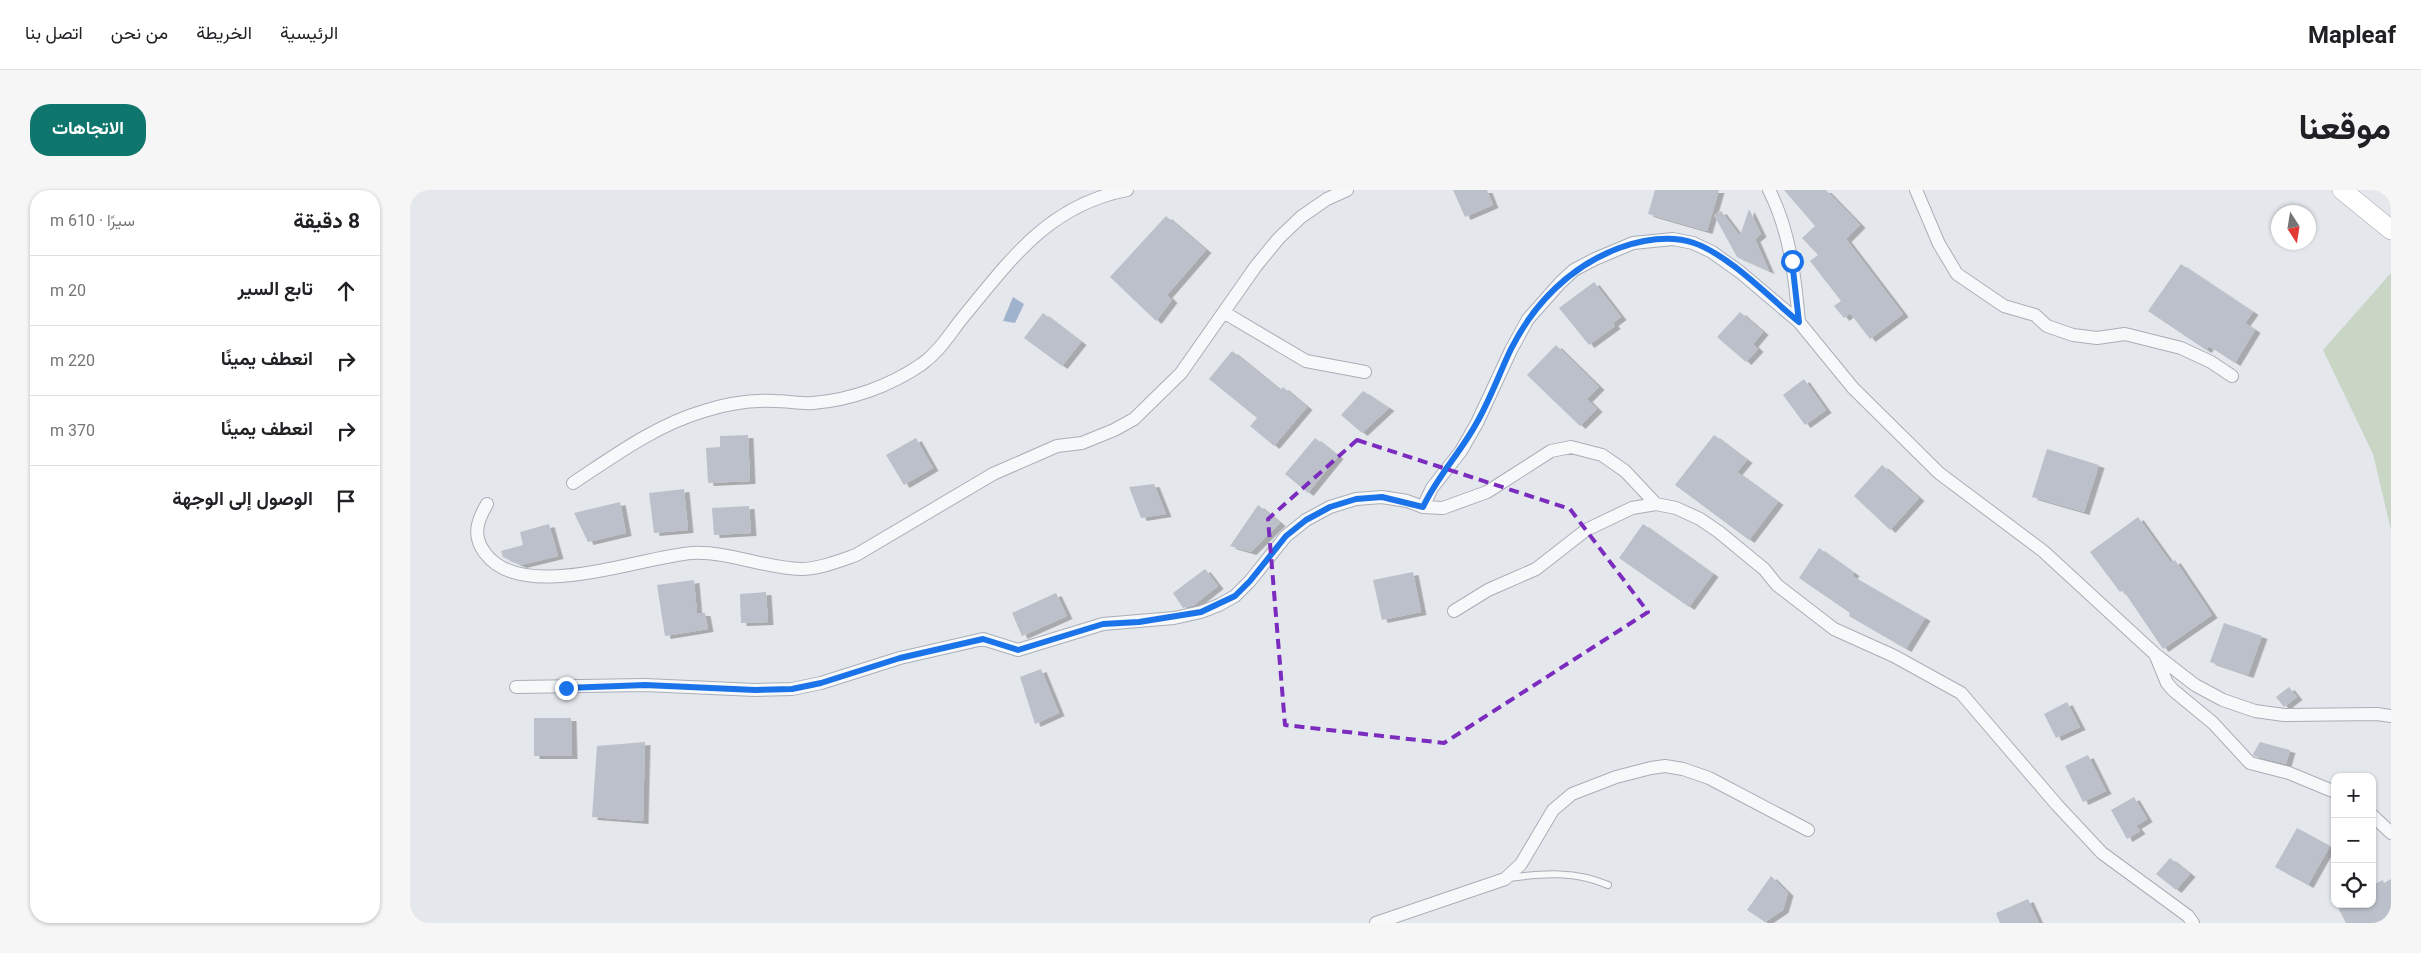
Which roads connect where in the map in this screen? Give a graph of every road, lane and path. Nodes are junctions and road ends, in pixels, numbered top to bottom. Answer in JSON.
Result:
{"nodes":[{"id":1,"x":1127,"y":190,"type":"edge"},
{"id":2,"x":1347,"y":190,"type":"edge"},
{"id":3,"x":1770,"y":190,"type":"edge"},
{"id":4,"x":1916,"y":190,"type":"edge"},
{"id":5,"x":2342,"y":190,"type":"edge"},
{"id":6,"x":2391,"y":230,"type":"edge"},
{"id":7,"x":1225,"y":313,"type":"junction"},
{"id":8,"x":1799,"y":322,"type":"junction"},
{"id":9,"x":1365,"y":372,"type":"dead end"},
{"id":10,"x":2232,"y":376,"type":"dead end"},
{"id":11,"x":572,"y":483,"type":"dead end"},
{"id":12,"x":487,"y":504,"type":"dead end"},
{"id":13,"x":1656,"y":504,"type":"junction"},
{"id":14,"x":1423,"y":507,"type":"junction"},
{"id":15,"x":1454,"y":612,"type":"dead end"},
{"id":16,"x":2155,"y":654,"type":"junction"},
{"id":17,"x":516,"y":687,"type":"dead end"},
{"id":18,"x":2391,"y":716,"type":"edge"},
{"id":19,"x":2331,"y":790,"type":"edge"},
{"id":20,"x":2375,"y":818,"type":"edge"},
{"id":21,"x":1808,"y":830,"type":"dead end"},
{"id":22,"x":2391,"y":834,"type":"edge"},
{"id":23,"x":1506,"y":879,"type":"junction"},
{"id":24,"x":1608,"y":885,"type":"dead end"},
{"id":25,"x":1376,"y":923,"type":"edge"},
{"id":26,"x":2194,"y":923,"type":"edge"}],
"edges":[{"from":1,"to":11,"type":"street"},
{"from":2,"to":7,"type":"street"},
{"from":3,"to":8,"type":"street"},
{"from":4,"to":10,"type":"street"},
{"from":5,"to":6,"type":"main road"},
{"from":7,"to":9,"type":"street"},
{"from":7,"to":12,"type":"street"},
{"from":8,"to":14,"type":"street"},
{"from":8,"to":16,"type":"street"},
{"from":13,"to":14,"type":"street"},
{"from":13,"to":15,"type":"street"},
{"from":13,"to":26,"type":"street"},
{"from":14,"to":17,"type":"street"},
{"from":16,"to":18,"type":"street"},
{"from":16,"to":19,"type":"street"},
{"from":20,"to":22,"type":"street"},
{"from":21,"to":23,"type":"street"},
{"from":23,"to":24,"type":"lane"},
{"from":23,"to":25,"type":"street"}]}
